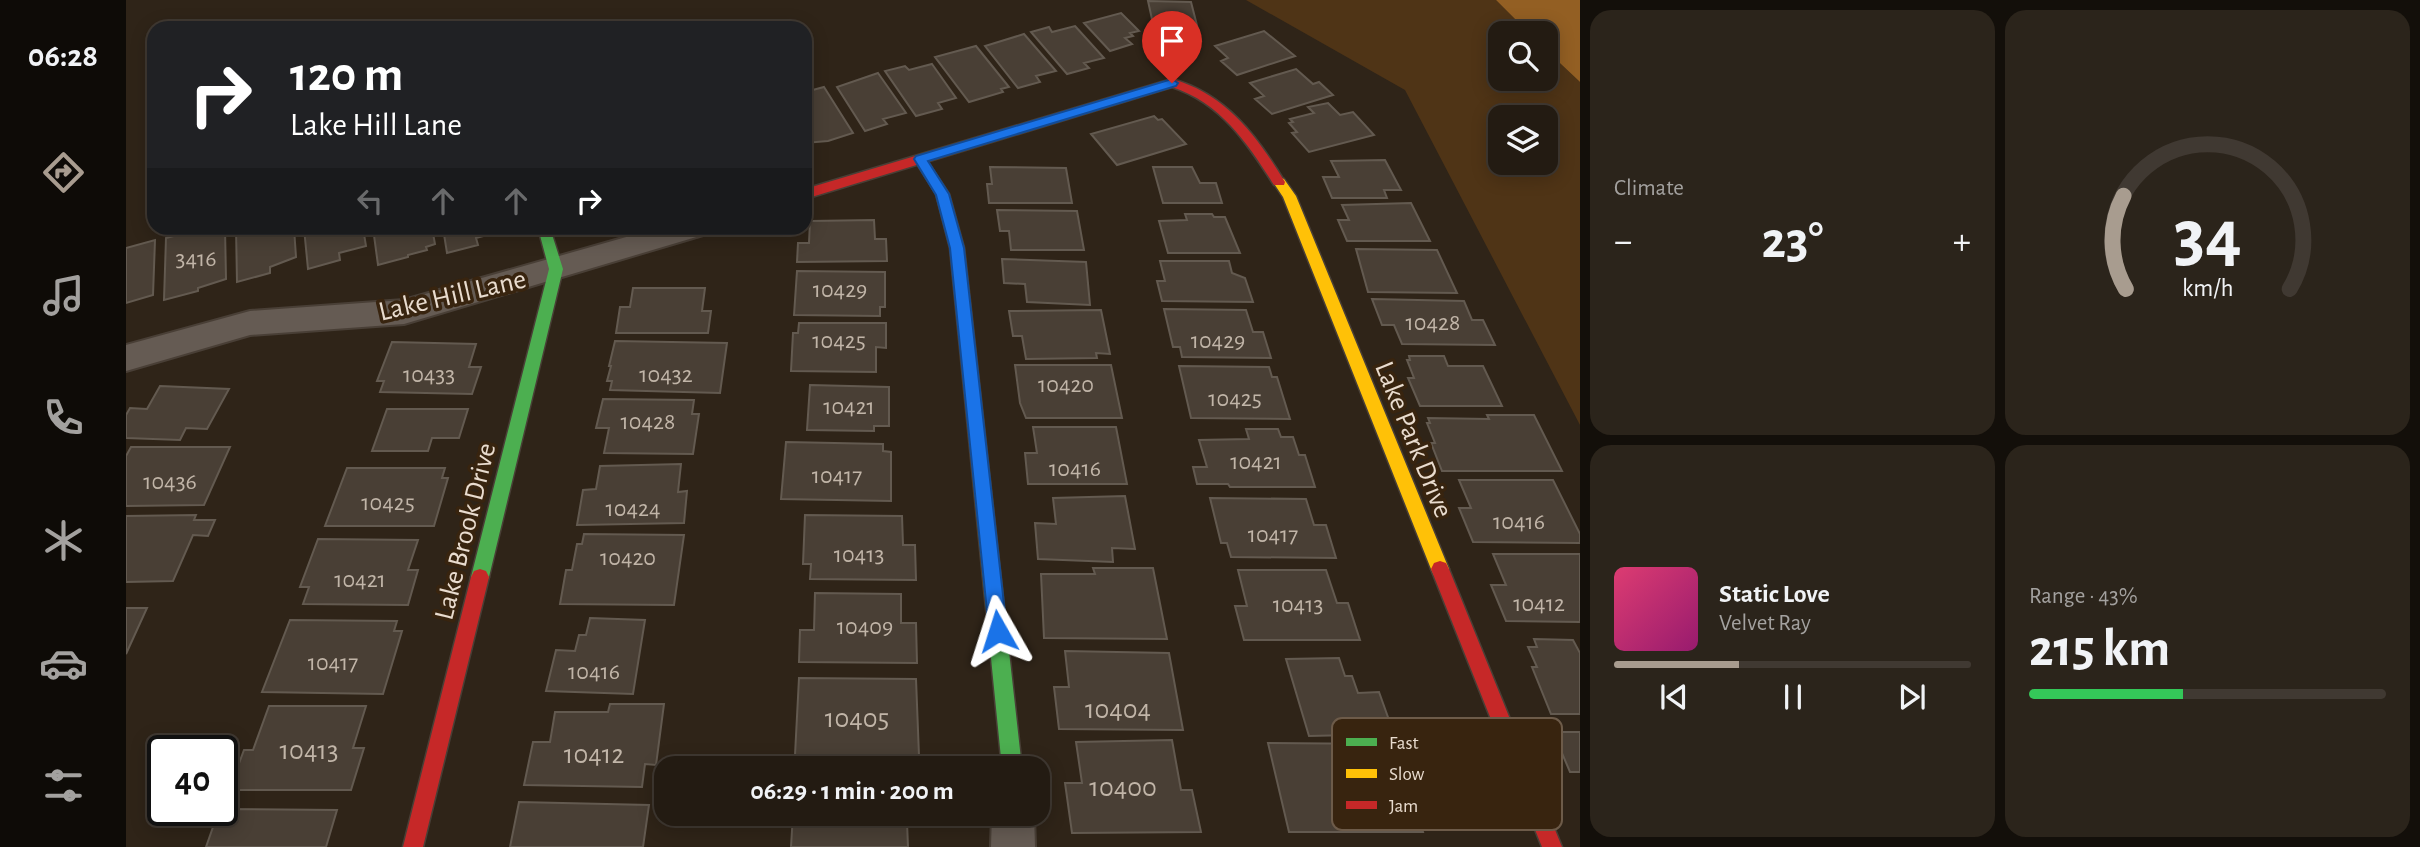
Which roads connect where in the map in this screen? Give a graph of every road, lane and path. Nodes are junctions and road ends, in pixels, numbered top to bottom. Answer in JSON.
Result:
{"nodes":[{"id":1,"x":920,"y":159,"type":"junction"},
{"id":2,"x":812,"y":192,"type":"edge"},
{"id":3,"x":546,"y":235,"type":"edge"},
{"id":4,"x":670,"y":235,"type":"edge"},
{"id":5,"x":556,"y":269,"type":"junction"},
{"id":6,"x":126,"y":358,"type":"edge"},
{"id":7,"x":1500,"y":718,"type":"edge"},
{"id":8,"x":1012,"y":756,"type":"edge"},
{"id":9,"x":1013,"y":826,"type":"edge"},
{"id":10,"x":1545,"y":830,"type":"edge"},
{"id":11,"x":413,"y":847,"type":"edge"},
{"id":12,"x":1013,"y":847,"type":"edge"},
{"id":13,"x":1552,"y":847,"type":"edge"}],
"edges":[{"from":1,"to":2,"type":"street"},
{"from":1,"to":7,"type":"street","name":"Lake Park Drive"},
{"from":1,"to":8,"type":"street"},
{"from":3,"to":5,"type":"street"},
{"from":4,"to":5,"type":"street","name":"Lake Hill Lane"},
{"from":5,"to":6,"type":"street","name":"Lake Hill Lane"},
{"from":5,"to":11,"type":"street","name":"Lake Brook Drive"},
{"from":9,"to":12,"type":"street"},
{"from":10,"to":13,"type":"street","name":"Lake Park Drive"}]}
